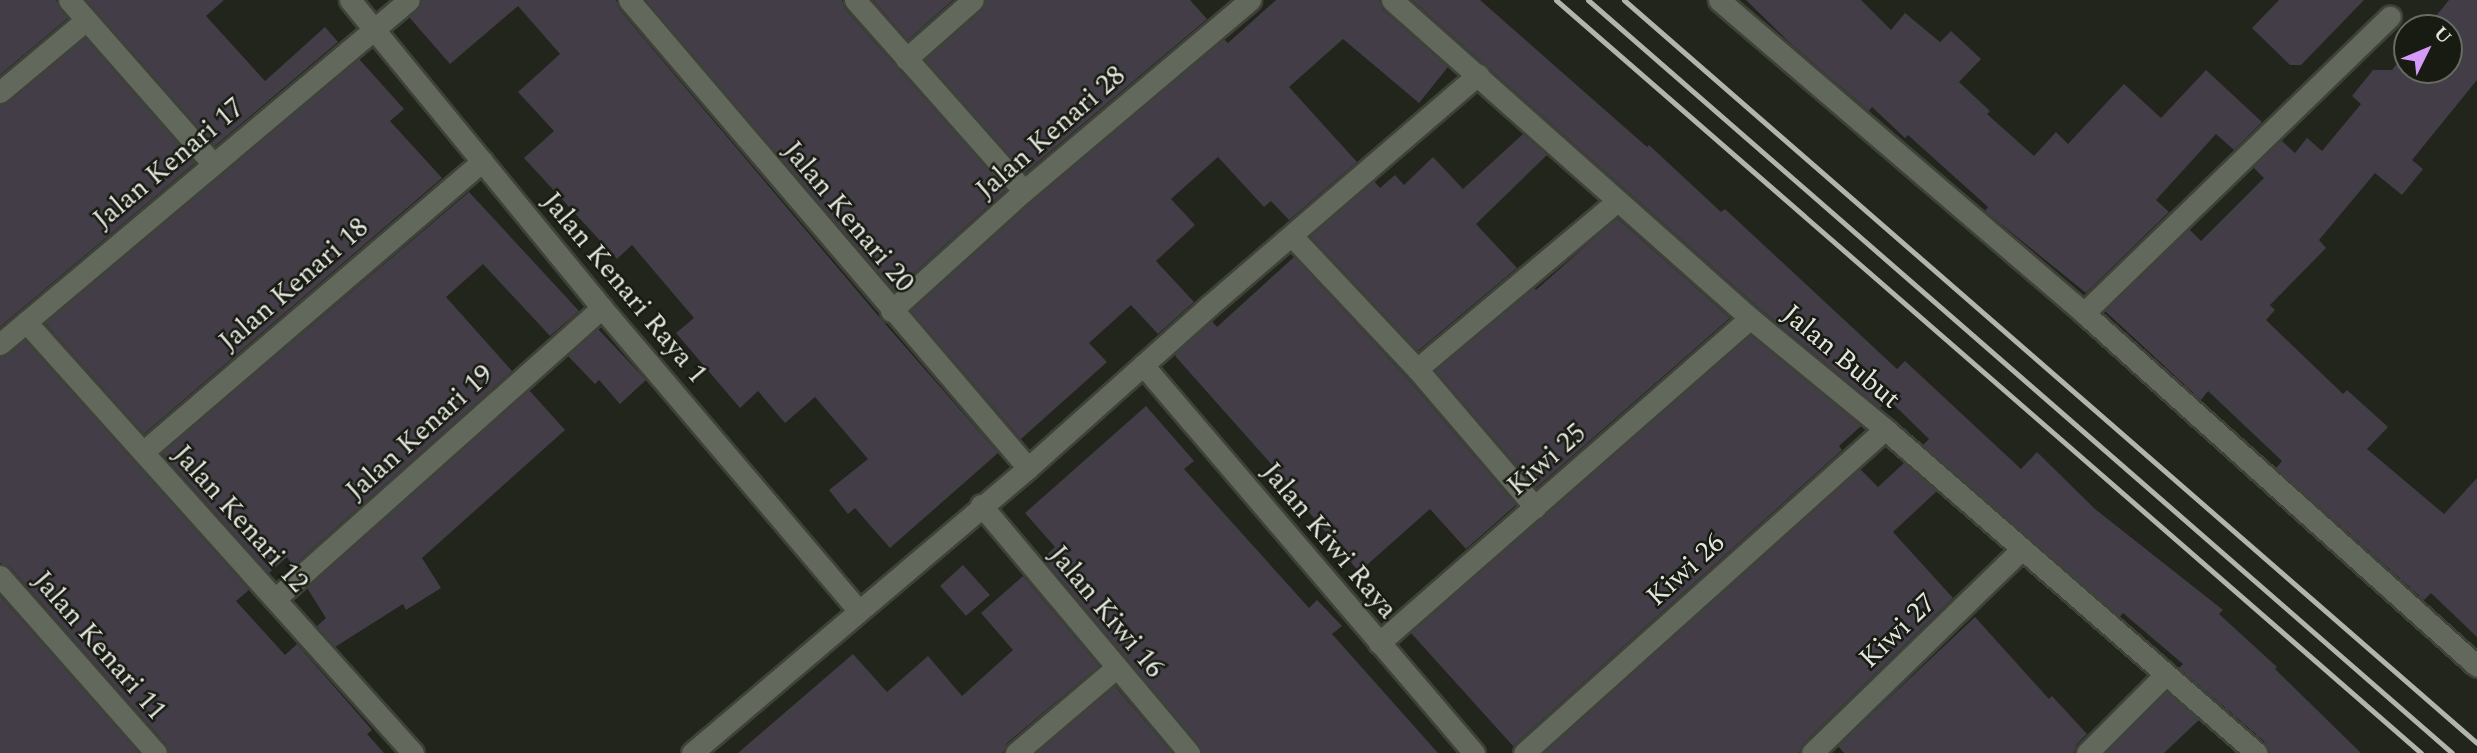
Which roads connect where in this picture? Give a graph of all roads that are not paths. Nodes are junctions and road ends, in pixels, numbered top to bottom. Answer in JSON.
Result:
{"nodes":[{"id":1,"x":69,"y":0,"type":"edge"},
{"id":2,"x":350,"y":0,"type":"edge"},
{"id":3,"x":409,"y":0,"type":"edge"},
{"id":4,"x":629,"y":0,"type":"edge"},
{"id":5,"x":855,"y":0,"type":"edge"},
{"id":6,"x":973,"y":0,"type":"edge"},
{"id":7,"x":1250,"y":0,"type":"edge"},
{"id":8,"x":1392,"y":0,"type":"edge"},
{"id":9,"x":1719,"y":0,"type":"edge"},
{"id":10,"x":2390,"y":16,"type":"dead end"},
{"id":11,"x":86,"y":20,"type":"junction"},
{"id":12,"x":374,"y":29,"type":"junction"},
{"id":13,"x":906,"y":59,"type":"junction"},
{"id":14,"x":1478,"y":75,"type":"junction"},
{"id":15,"x":0,"y":92,"type":"edge"},
{"id":16,"x":482,"y":161,"type":"junction"},
{"id":17,"x":212,"y":163,"type":"junction"},
{"id":18,"x":1024,"y":191,"type":"junction"},
{"id":19,"x":1616,"y":201,"type":"junction"},
{"id":20,"x":1292,"y":236,"type":"junction"},
{"id":21,"x":602,"y":308,"type":"junction"},
{"id":22,"x":891,"y":311,"type":"junction"},
{"id":23,"x":2084,"y":313,"type":"junction"},
{"id":24,"x":1750,"y":318,"type":"junction"},
{"id":25,"x":26,"y":322,"type":"junction"},
{"id":26,"x":0,"y":344,"type":"edge"},
{"id":27,"x":1143,"y":365,"type":"junction"},
{"id":28,"x":1417,"y":369,"type":"junction"},
{"id":29,"x":1885,"y":429,"type":"junction"},
{"id":30,"x":143,"y":452,"type":"junction"},
{"id":31,"x":1028,"y":468,"type":"junction"},
{"id":32,"x":981,"y":506,"type":"junction"},
{"id":33,"x":1535,"y":507,"type":"junction"},
{"id":34,"x":2022,"y":549,"type":"junction"},
{"id":35,"x":0,"y":576,"type":"edge"},
{"id":36,"x":275,"y":599,"type":"junction"},
{"id":37,"x":858,"y":610,"type":"junction"},
{"id":38,"x":1379,"y":643,"type":"junction"},
{"id":39,"x":2477,"y":666,"type":"edge"},
{"id":40,"x":1116,"y":668,"type":"junction"},
{"id":41,"x":2165,"y":674,"type":"junction"},
{"id":42,"x":156,"y":753,"type":"edge"},
{"id":43,"x":413,"y":753,"type":"edge"},
{"id":44,"x":692,"y":753,"type":"edge"},
{"id":45,"x":1016,"y":753,"type":"edge"},
{"id":46,"x":1189,"y":753,"type":"edge"},
{"id":47,"x":1474,"y":753,"type":"edge"},
{"id":48,"x":1524,"y":753,"type":"edge"},
{"id":49,"x":1812,"y":753,"type":"edge"},
{"id":50,"x":2087,"y":753,"type":"edge"},
{"id":51,"x":2257,"y":753,"type":"edge"}],
"edges":[{"from":1,"to":11,"type":"street"},
{"from":2,"to":12,"type":"street","name":"Jalan Kenari Raya 1"},
{"from":3,"to":12,"type":"street","name":"Jalan Kenari 17"},
{"from":4,"to":22,"type":"street","name":"Jalan Kenari 20"},
{"from":5,"to":13,"type":"street"},
{"from":6,"to":13,"type":"street"},
{"from":7,"to":18,"type":"street","name":"Jalan Kenari 28"},
{"from":8,"to":14,"type":"street","name":"Jalan Bubut"},
{"from":9,"to":23,"type":"street"},
{"from":10,"to":23,"type":"street"},
{"from":11,"to":15,"type":"street"},
{"from":11,"to":17,"type":"street"},
{"from":12,"to":16,"type":"street","name":"Jalan Kenari Raya 1"},
{"from":12,"to":17,"type":"street","name":"Jalan Kenari 17"},
{"from":13,"to":18,"type":"street"},
{"from":14,"to":19,"type":"street","name":"Jalan Bubut"},
{"from":14,"to":20,"type":"street"},
{"from":16,"to":21,"type":"street","name":"Jalan Kenari Raya 1"},
{"from":16,"to":30,"type":"street","name":"Jalan Kenari 18"},
{"from":17,"to":25,"type":"street","name":"Jalan Kenari 17"},
{"from":18,"to":22,"type":"street","name":"Jalan Kenari 28"},
{"from":19,"to":24,"type":"street","name":"Jalan Bubut"},
{"from":19,"to":28,"type":"street"},
{"from":20,"to":27,"type":"street"},
{"from":20,"to":28,"type":"street"},
{"from":21,"to":36,"type":"street","name":"Jalan Kenari 19"},
{"from":21,"to":37,"type":"street","name":"Jalan Kenari Raya 1"},
{"from":22,"to":31,"type":"street","name":"Jalan Kenari 20"},
{"from":23,"to":39,"type":"street"},
{"from":24,"to":29,"type":"street","name":"Jalan Bubut"},
{"from":24,"to":33,"type":"street","name":"Kiwi 25"},
{"from":25,"to":26,"type":"street","name":"Jalan Kenari 17"},
{"from":25,"to":30,"type":"street","name":"Jalan Kenari 12"},
{"from":27,"to":31,"type":"street"},
{"from":27,"to":38,"type":"street","name":"Jalan Kiwi Raya"},
{"from":28,"to":33,"type":"street"},
{"from":29,"to":34,"type":"street","name":"Jalan Bubut"},
{"from":29,"to":48,"type":"street","name":"Kiwi 26"},
{"from":30,"to":36,"type":"street","name":"Jalan Kenari 12"},
{"from":31,"to":32,"type":"street"},
{"from":32,"to":37,"type":"street"},
{"from":32,"to":40,"type":"street","name":"Jalan Kiwi 16"},
{"from":33,"to":38,"type":"street","name":"Kiwi 25"},
{"from":34,"to":41,"type":"street","name":"Jalan Bubut"},
{"from":34,"to":49,"type":"street","name":"Kiwi 27"},
{"from":35,"to":42,"type":"street","name":"Jalan Kenari 11"},
{"from":36,"to":43,"type":"street","name":"Jalan Kenari 12"},
{"from":37,"to":44,"type":"street"},
{"from":38,"to":47,"type":"street","name":"Jalan Kiwi Raya"},
{"from":40,"to":45,"type":"street"},
{"from":40,"to":46,"type":"street","name":"Jalan Kiwi 16"},
{"from":41,"to":50,"type":"street"},
{"from":41,"to":51,"type":"street","name":"Jalan Bubut"}]}
